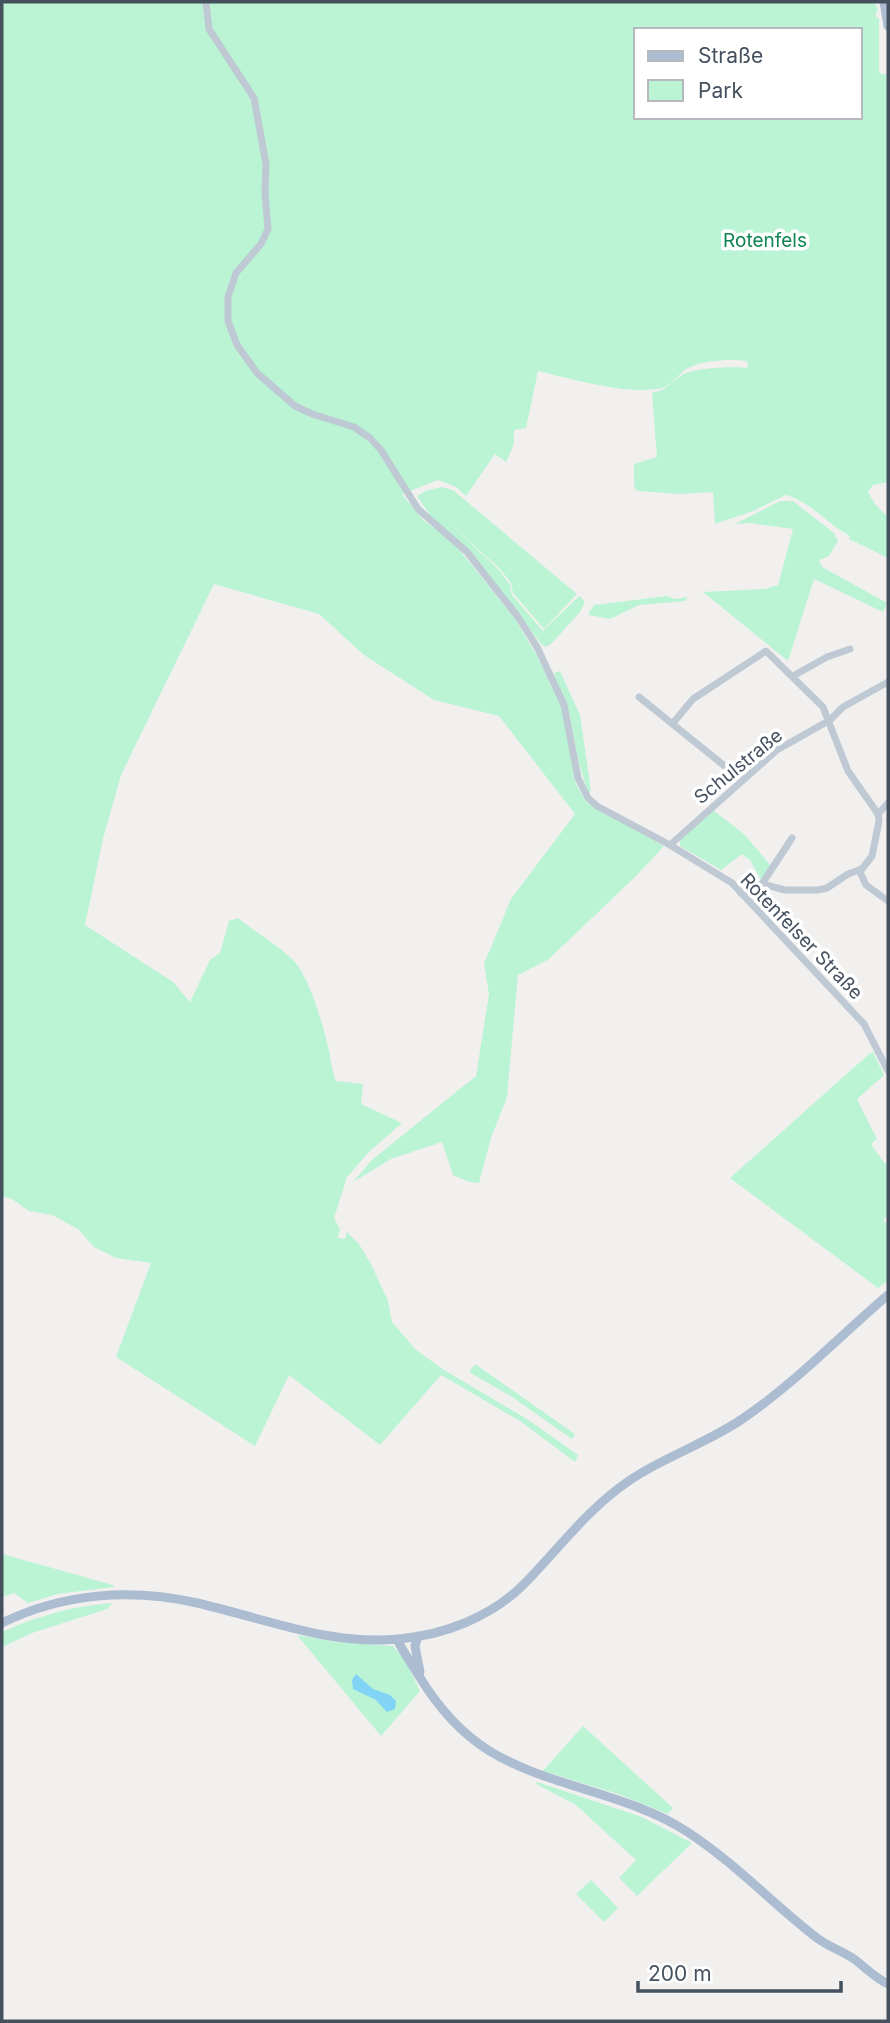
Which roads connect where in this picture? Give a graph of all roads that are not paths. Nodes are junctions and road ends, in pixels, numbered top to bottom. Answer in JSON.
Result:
{"nodes":[{"id":1,"x":206,"y":2,"type":"edge"},
{"id":2,"x":884,"y":2,"type":"edge"},
{"id":3,"x":888,"y":26,"type":"edge"},
{"id":4,"x":850,"y":649,"type":"dead end"},
{"id":5,"x":793,"y":676,"type":"junction"},
{"id":6,"x":888,"y":682,"type":"edge"},
{"id":7,"x":639,"y":697,"type":"dead end"},
{"id":8,"x":830,"y":720,"type":"junction"},
{"id":9,"x":673,"y":723,"type":"junction"},
{"id":10,"x":742,"y":780,"type":"junction"},
{"id":11,"x":888,"y":803,"type":"edge"},
{"id":12,"x":878,"y":814,"type":"junction"},
{"id":13,"x":792,"y":838,"type":"dead end"},
{"id":14,"x":670,"y":845,"type":"junction"},
{"id":15,"x":859,"y":870,"type":"junction"},
{"id":16,"x":762,"y":884,"type":"junction"},
{"id":17,"x":741,"y":893,"type":"junction"},
{"id":18,"x":888,"y":901,"type":"edge"},
{"id":19,"x":888,"y":1071,"type":"edge"},
{"id":20,"x":888,"y":1295,"type":"edge"},
{"id":21,"x":2,"y":1623,"type":"edge"},
{"id":22,"x":418,"y":1636,"type":"junction"},
{"id":23,"x":397,"y":1639,"type":"junction"},
{"id":24,"x":425,"y":1685,"type":"junction"},
{"id":25,"x":884,"y":1982,"type":"edge"}],
"edges":[{"from":1,"to":14,"type":"street","name":"Rotenfelser Straße"},
{"from":2,"to":3,"type":"main road"},
{"from":4,"to":5,"type":"street"},
{"from":5,"to":8,"type":"street"},
{"from":5,"to":9,"type":"street"},
{"from":6,"to":8,"type":"street","name":"Schulstraße"},
{"from":7,"to":9,"type":"street"},
{"from":8,"to":10,"type":"street","name":"Schulstraße"},
{"from":8,"to":12,"type":"street"},
{"from":9,"to":10,"type":"street"},
{"from":10,"to":14,"type":"street","name":"Schulstraße"},
{"from":11,"to":12,"type":"street"},
{"from":12,"to":15,"type":"street"},
{"from":13,"to":16,"type":"street"},
{"from":14,"to":17,"type":"street","name":"Rotenfelser Straße"},
{"from":15,"to":16,"type":"street"},
{"from":15,"to":18,"type":"street"},
{"from":16,"to":17,"type":"street"},
{"from":17,"to":19,"type":"street","name":"Rotenfelser Straße"},
{"from":20,"to":22,"type":"main road"},
{"from":21,"to":23,"type":"main road"},
{"from":22,"to":23,"type":"main road"},
{"from":22,"to":24,"type":"main road"},
{"from":23,"to":24,"type":"main road"},
{"from":24,"to":25,"type":"main road"}]}
